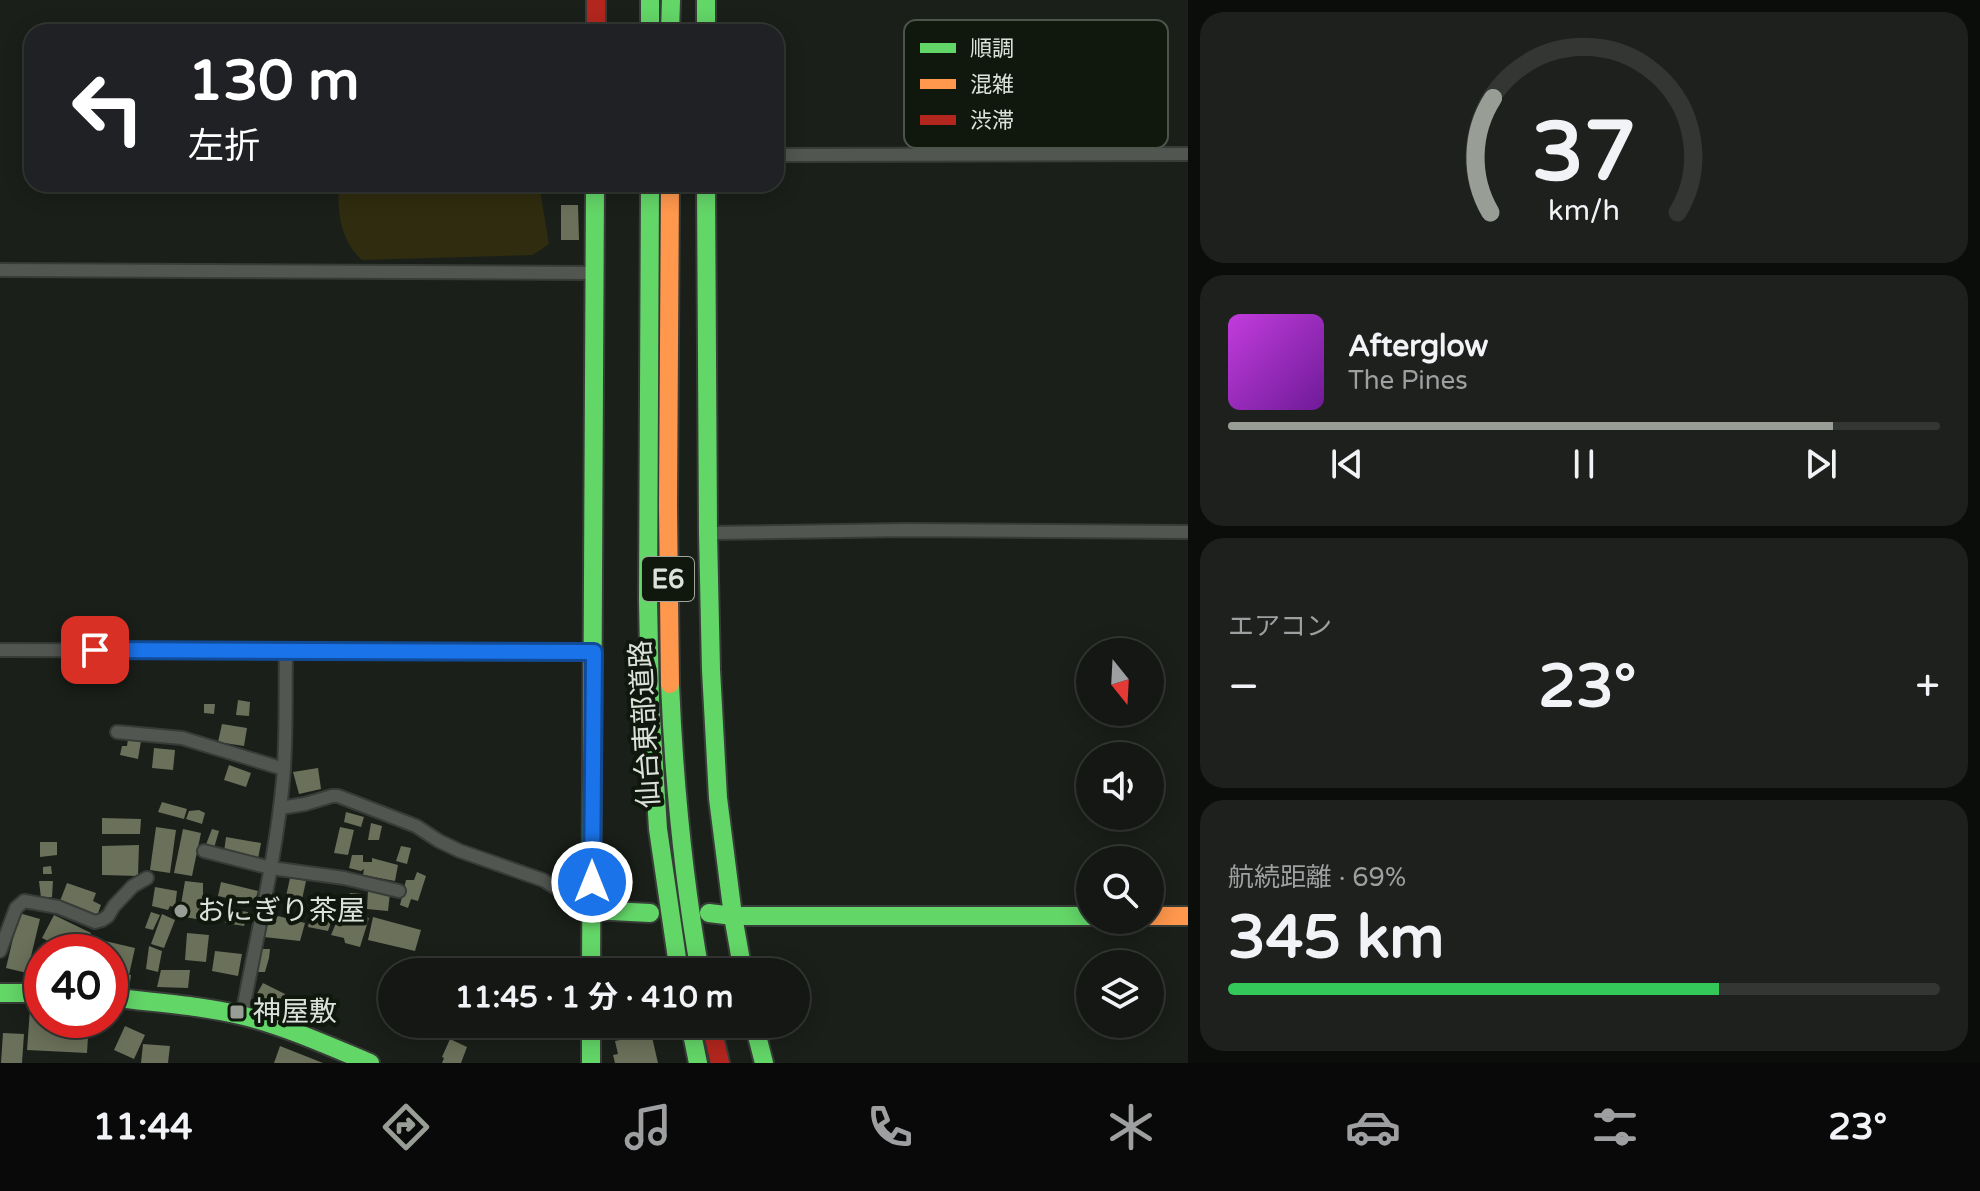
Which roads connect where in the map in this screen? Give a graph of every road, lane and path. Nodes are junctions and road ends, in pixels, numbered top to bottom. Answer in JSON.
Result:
{"nodes":[{"id":1,"x":596,"y":0,"type":"edge"},
{"id":2,"x":650,"y":0,"type":"edge"},
{"id":3,"x":671,"y":0,"type":"edge"},
{"id":4,"x":706,"y":0,"type":"edge"},
{"id":5,"x":596,"y":24,"type":"edge"},
{"id":6,"x":650,"y":24,"type":"edge"},
{"id":7,"x":670,"y":24,"type":"edge"},
{"id":8,"x":706,"y":24,"type":"edge"},
{"id":9,"x":1188,"y":154,"type":"edge"},
{"id":10,"x":784,"y":155,"type":"edge"},
{"id":11,"x":595,"y":192,"type":"edge"},
{"id":12,"x":650,"y":192,"type":"edge"},
{"id":13,"x":670,"y":192,"type":"edge"},
{"id":14,"x":706,"y":192,"type":"edge"},
{"id":15,"x":0,"y":270,"type":"edge"},
{"id":16,"x":595,"y":273,"type":"junction"},
{"id":17,"x":1188,"y":532,"type":"edge"},
{"id":18,"x":708,"y":533,"type":"junction"},
{"id":19,"x":0,"y":650,"type":"edge"},
{"id":20,"x":286,"y":651,"type":"junction"},
{"id":21,"x":594,"y":652,"type":"junction"},
{"id":22,"x":117,"y":732,"type":"dead end"},
{"id":23,"x":284,"y":769,"type":"junction"},
{"id":24,"x":280,"y":808,"type":"junction"},
{"id":25,"x":204,"y":851,"type":"dead end"},
{"id":26,"x":271,"y":868,"type":"junction"},
{"id":27,"x":147,"y":878,"type":"dead end"},
{"id":28,"x":399,"y":891,"type":"dead end"},
{"id":29,"x":592,"y":910,"type":"junction"},
{"id":30,"x":650,"y":913,"type":"dead end"},
{"id":31,"x":709,"y":913,"type":"dead end"},
{"id":32,"x":733,"y":916,"type":"junction"},
{"id":33,"x":1076,"y":916,"type":"edge"},
{"id":34,"x":1164,"y":916,"type":"edge"},
{"id":35,"x":1188,"y":916,"type":"edge"},
{"id":36,"x":0,"y":951,"type":"edge"},
{"id":37,"x":591,"y":958,"type":"edge"},
{"id":38,"x":677,"y":958,"type":"edge"},
{"id":39,"x":698,"y":958,"type":"edge"},
{"id":40,"x":740,"y":958,"type":"edge"},
{"id":41,"x":0,"y":993,"type":"edge"},
{"id":42,"x":24,"y":993,"type":"edge"},
{"id":43,"x":128,"y":999,"type":"edge"},
{"id":44,"x":242,"y":1016,"type":"junction"},
{"id":45,"x":591,"y":1038,"type":"edge"},
{"id":46,"x":693,"y":1038,"type":"edge"},
{"id":47,"x":714,"y":1038,"type":"edge"},
{"id":48,"x":758,"y":1038,"type":"edge"},
{"id":49,"x":370,"y":1063,"type":"edge"},
{"id":50,"x":591,"y":1063,"type":"edge"},
{"id":51,"x":698,"y":1063,"type":"edge"},
{"id":52,"x":720,"y":1063,"type":"edge"},
{"id":53,"x":764,"y":1063,"type":"edge"}],
"edges":[{"from":1,"to":5,"type":"main road"},
{"from":2,"to":6,"type":"main road"},
{"from":3,"to":7,"type":"main road"},
{"from":4,"to":8,"type":"main road"},
{"from":9,"to":10,"type":"street"},
{"from":11,"to":16,"type":"main road"},
{"from":12,"to":38,"type":"main road","name":"仙台東部道路","number":"E6"},
{"from":13,"to":39,"type":"main road","name":"仙台東部道路","number":"E6"},
{"from":14,"to":18,"type":"main road"},
{"from":15,"to":16,"type":"street"},
{"from":16,"to":21,"type":"main road"},
{"from":17,"to":18,"type":"street"},
{"from":18,"to":32,"type":"main road"},
{"from":19,"to":20,"type":"street"},
{"from":20,"to":21,"type":"street"},
{"from":20,"to":23,"type":"street"},
{"from":21,"to":29,"type":"main road"},
{"from":22,"to":23,"type":"street"},
{"from":23,"to":24,"type":"street"},
{"from":24,"to":26,"type":"street"},
{"from":24,"to":29,"type":"street"},
{"from":25,"to":26,"type":"street"},
{"from":26,"to":28,"type":"street"},
{"from":26,"to":44,"type":"street"},
{"from":27,"to":36,"type":"street"},
{"from":29,"to":30,"type":"main road"},
{"from":29,"to":37,"type":"main road"},
{"from":31,"to":32,"type":"main road"},
{"from":32,"to":33,"type":"main road"},
{"from":32,"to":40,"type":"main road"},
{"from":34,"to":35,"type":"main road"},
{"from":41,"to":42,"type":"main road"},
{"from":43,"to":44,"type":"main road"},
{"from":44,"to":49,"type":"main road"},
{"from":45,"to":50,"type":"main road"},
{"from":46,"to":51,"type":"main road"},
{"from":47,"to":52,"type":"main road"},
{"from":48,"to":53,"type":"main road"}]}
